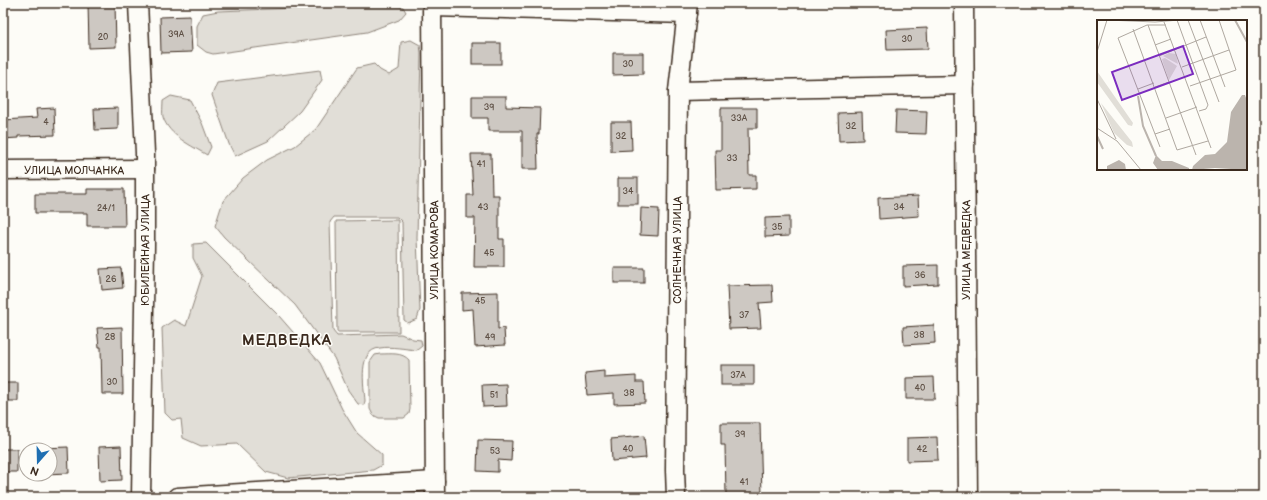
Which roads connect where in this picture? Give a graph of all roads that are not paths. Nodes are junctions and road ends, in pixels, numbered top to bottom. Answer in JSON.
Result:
{"nodes":[{"id":1,"x":138,"y":3,"type":"edge"},
{"id":2,"x":964,"y":3,"type":"edge"},
{"id":3,"x":432,"y":5,"type":"edge"},
{"id":4,"x":687,"y":8,"type":"edge"},
{"id":5,"x":965,"y":85,"type":"junction"},
{"id":6,"x":678,"y":91,"type":"junction"},
{"id":7,"x":3,"y":170,"type":"edge"},
{"id":8,"x":145,"y":170,"type":"junction"},
{"id":9,"x":435,"y":489,"type":"edge"},
{"id":10,"x":141,"y":497,"type":"edge"},
{"id":11,"x":178,"y":497,"type":"edge"},
{"id":12,"x":676,"y":497,"type":"edge"},
{"id":13,"x":968,"y":497,"type":"edge"}],
"edges":[{"from":1,"to":8,"type":"street","name":"ЮБИЛЕЙНАЯ УЛИЦА"},
{"from":2,"to":5,"type":"street","name":"УЛИЦА МЕДВЕДКА"},
{"from":3,"to":4,"type":"street"},
{"from":3,"to":9,"type":"street","name":"УЛИЦА КОМАРОВА"},
{"from":4,"to":6,"type":"street","name":"СОЛНЕЧНАЯ УЛИЦА"},
{"from":5,"to":6,"type":"street"},
{"from":5,"to":13,"type":"street","name":"УЛИЦА МЕДВЕДКА"},
{"from":6,"to":12,"type":"street","name":"СОЛНЕЧНАЯ УЛИЦА"},
{"from":7,"to":8,"type":"street","name":"УЛИЦА МОЛЧАНКА"},
{"from":8,"to":10,"type":"street","name":"ЮБИЛЕЙНАЯ УЛИЦА"},
{"from":9,"to":11,"type":"street"}]}
